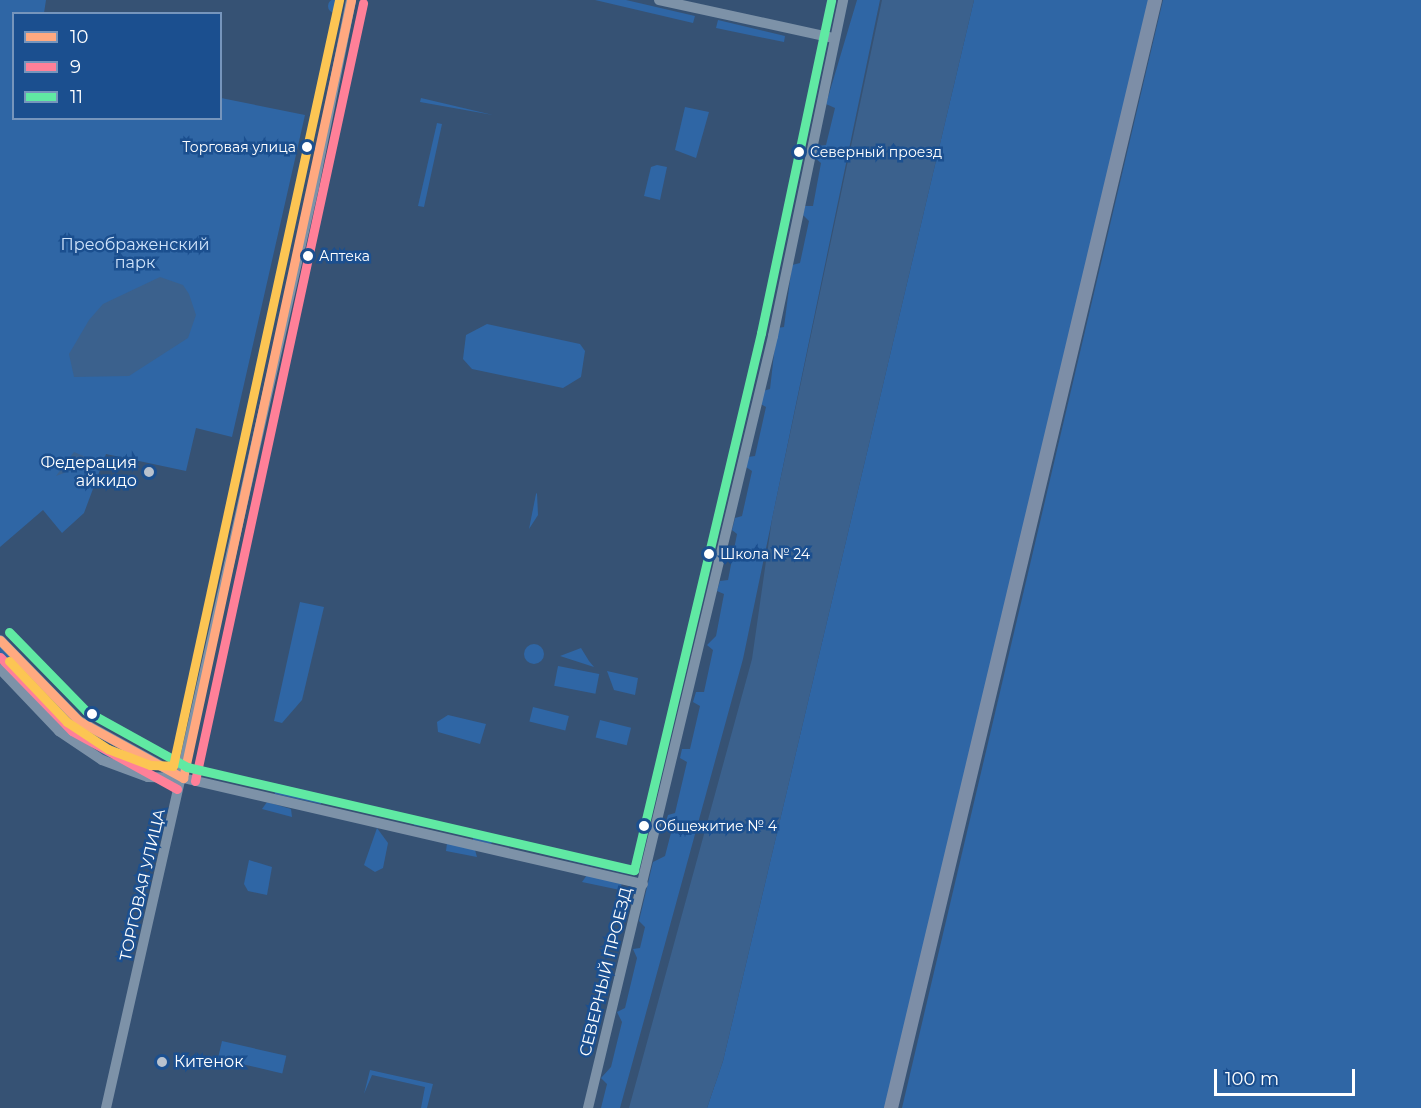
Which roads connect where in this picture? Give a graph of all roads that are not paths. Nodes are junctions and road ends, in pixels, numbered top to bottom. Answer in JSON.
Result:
{"nodes":[{"id":1,"x":351,"y":0,"type":"edge"},
{"id":2,"x":356,"y":0,"type":"edge"},
{"id":3,"x":660,"y":0,"type":"edge"},
{"id":4,"x":843,"y":0,"type":"edge"},
{"id":5,"x":1155,"y":0,"type":"edge"},
{"id":6,"x":351,"y":12,"type":"junction"},
{"id":7,"x":834,"y":38,"type":"junction"},
{"id":8,"x":0,"y":640,"type":"edge"},
{"id":9,"x":0,"y":669,"type":"edge"},
{"id":10,"x":183,"y":778,"type":"junction"},
{"id":11,"x":643,"y":884,"type":"junction"},
{"id":12,"x":106,"y":1108,"type":"edge"},
{"id":13,"x":588,"y":1108,"type":"edge"},
{"id":14,"x":891,"y":1108,"type":"edge"}],
"edges":[{"from":1,"to":6,"type":"street","name":"ТОРГОВАЯ УЛИЦА"},
{"from":2,"to":6,"type":"street"},
{"from":3,"to":7,"type":"street"},
{"from":4,"to":7,"type":"street","name":"СЕВЕРНЫЙ ПРОЕЗД"},
{"from":5,"to":14,"type":"main road"},
{"from":6,"to":10,"type":"street","name":"ТОРГОВАЯ УЛИЦА"},
{"from":7,"to":11,"type":"street","name":"СЕВЕРНЫЙ ПРОЕЗД"},
{"from":8,"to":10,"type":"street"},
{"from":9,"to":10,"type":"street"},
{"from":10,"to":11,"type":"street"},
{"from":10,"to":12,"type":"street","name":"ТОРГОВАЯ УЛИЦА"},
{"from":11,"to":13,"type":"street","name":"СЕВЕРНЫЙ ПРОЕЗД"}]}
